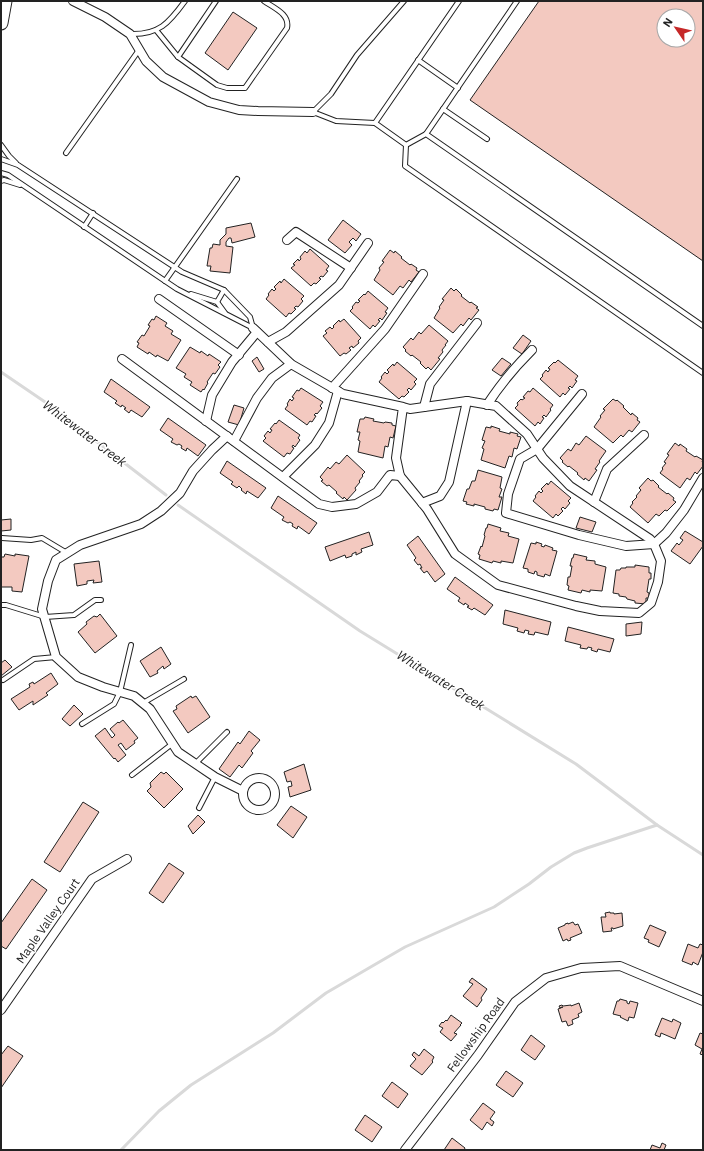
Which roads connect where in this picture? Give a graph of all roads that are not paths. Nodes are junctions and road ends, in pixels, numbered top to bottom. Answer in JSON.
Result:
{"nodes":[{"id":1,"x":5,"y":1,"type":"edge"},
{"id":2,"x":73,"y":1,"type":"edge"},
{"id":3,"x":185,"y":1,"type":"edge"},
{"id":4,"x":216,"y":1,"type":"edge"},
{"id":5,"x":264,"y":1,"type":"edge"},
{"id":6,"x":404,"y":1,"type":"edge"},
{"id":7,"x":459,"y":1,"type":"edge"},
{"id":8,"x":517,"y":1,"type":"edge"},
{"id":9,"x":1,"y":23,"type":"edge"},
{"id":10,"x":156,"y":30,"type":"junction"},
{"id":11,"x":130,"y":34,"type":"junction"},
{"id":12,"x":139,"y":50,"type":"junction"},
{"id":13,"x":178,"y":57,"type":"junction"},
{"id":14,"x":418,"y":60,"type":"junction"},
{"id":15,"x":458,"y":88,"type":"junction"},
{"id":16,"x":443,"y":109,"type":"junction"},
{"id":17,"x":313,"y":112,"type":"junction"},
{"id":18,"x":375,"y":123,"type":"junction"},
{"id":19,"x":426,"y":134,"type":"junction"},
{"id":20,"x":487,"y":139,"type":"dead end"},
{"id":21,"x":1,"y":144,"type":"edge"},
{"id":22,"x":406,"y":145,"type":"junction"},
{"id":23,"x":66,"y":153,"type":"dead end"},
{"id":24,"x":1,"y":159,"type":"edge"},
{"id":25,"x":18,"y":165,"type":"junction"},
{"id":26,"x":1,"y":173,"type":"edge"},
{"id":27,"x":237,"y":179,"type":"dead end"},
{"id":28,"x":1,"y":181,"type":"edge"},
{"id":29,"x":24,"y":186,"type":"junction"},
{"id":30,"x":93,"y":214,"type":"junction"},
{"id":31,"x":84,"y":227,"type":"junction"},
{"id":32,"x":288,"y":240,"type":"dead end"},
{"id":33,"x":368,"y":242,"type":"dead end"},
{"id":34,"x":175,"y":267,"type":"junction"},
{"id":35,"x":351,"y":268,"type":"junction"},
{"id":36,"x":423,"y":274,"type":"dead end"},
{"id":37,"x":164,"y":281,"type":"junction"},
{"id":38,"x":224,"y":290,"type":"junction"},
{"id":39,"x":181,"y":291,"type":"junction"},
{"id":40,"x":159,"y":299,"type":"dead end"},
{"id":41,"x":217,"y":302,"type":"junction"},
{"id":42,"x":226,"y":314,"type":"junction"},
{"id":43,"x":477,"y":323,"type":"dead end"},
{"id":44,"x":703,"y":326,"type":"edge"},
{"id":45,"x":255,"y":330,"type":"junction"},
{"id":46,"x":268,"y":342,"type":"junction"},
{"id":47,"x":532,"y":350,"type":"dead end"},
{"id":48,"x":238,"y":355,"type":"junction"},
{"id":49,"x":122,"y":360,"type":"dead end"},
{"id":50,"x":292,"y":364,"type":"junction"},
{"id":51,"x":703,"y":373,"type":"edge"},
{"id":52,"x":335,"y":389,"type":"junction"},
{"id":53,"x":582,"y":394,"type":"dead end"},
{"id":54,"x":467,"y":402,"type":"junction"},
{"id":55,"x":487,"y":405,"type":"junction"},
{"id":56,"x":403,"y":407,"type":"junction"},
{"id":57,"x":424,"y":407,"type":"junction"},
{"id":58,"x":206,"y":421,"type":"junction"},
{"id":59,"x":644,"y":434,"type":"dead end"},
{"id":60,"x":227,"y":436,"type":"junction"},
{"id":61,"x":234,"y":441,"type":"junction"},
{"id":62,"x":537,"y":449,"type":"junction"},
{"id":63,"x":400,"y":476,"type":"junction"},
{"id":64,"x":283,"y":477,"type":"junction"},
{"id":65,"x":703,"y":478,"type":"edge"},
{"id":66,"x":594,"y":502,"type":"junction"},
{"id":67,"x":422,"y":503,"type":"junction"},
{"id":68,"x":2,"y":538,"type":"edge"},
{"id":69,"x":654,"y":544,"type":"junction"},
{"id":70,"x":67,"y":553,"type":"junction"},
{"id":71,"x":101,"y":600,"type":"dead end"},
{"id":72,"x":1,"y":605,"type":"edge"},
{"id":73,"x":45,"y":617,"type":"junction"},
{"id":74,"x":132,"y":645,"type":"dead end"},
{"id":75,"x":56,"y":657,"type":"junction"},
{"id":76,"x":184,"y":679,"type":"dead end"},
{"id":77,"x":3,"y":680,"type":"dead end"},
{"id":78,"x":120,"y":692,"type":"junction"},
{"id":79,"x":144,"y":703,"type":"junction"},
{"id":80,"x":82,"y":724,"type":"dead end"},
{"id":81,"x":228,"y":732,"type":"dead end"},
{"id":82,"x":172,"y":744,"type":"junction"},
{"id":83,"x":195,"y":764,"type":"junction"},
{"id":84,"x":132,"y":775,"type":"dead end"},
{"id":85,"x":215,"y":777,"type":"junction"},
{"id":86,"x":243,"y":791,"type":"junction"},
{"id":87,"x":199,"y":808,"type":"dead end"},
{"id":88,"x":127,"y":859,"type":"dead end"},
{"id":89,"x":703,"y":1001,"type":"edge"},
{"id":90,"x":1,"y":1010,"type":"edge"},
{"id":91,"x":405,"y":1150,"type":"edge"}],
"edges":[{"from":1,"to":9,"type":"main road"},
{"from":2,"to":11,"type":"street"},
{"from":3,"to":10,"type":"lane"},
{"from":4,"to":13,"type":"lane"},
{"from":5,"to":13,"type":"lane"},
{"from":6,"to":17,"type":"lane"},
{"from":7,"to":14,"type":"lane"},
{"from":8,"to":15,"type":"lane"},
{"from":10,"to":11,"type":"lane"},
{"from":10,"to":13,"type":"lane"},
{"from":11,"to":12,"type":"street"},
{"from":12,"to":17,"type":"street"},
{"from":12,"to":23,"type":"lane"},
{"from":14,"to":15,"type":"lane"},
{"from":14,"to":18,"type":"lane"},
{"from":15,"to":16,"type":"lane"},
{"from":16,"to":19,"type":"lane"},
{"from":16,"to":20,"type":"lane"},
{"from":17,"to":18,"type":"lane"},
{"from":18,"to":22,"type":"lane"},
{"from":19,"to":22,"type":"lane"},
{"from":19,"to":44,"type":"lane"},
{"from":21,"to":25,"type":"lane"},
{"from":22,"to":51,"type":"lane"},
{"from":24,"to":25,"type":"lane"},
{"from":25,"to":30,"type":"lane"},
{"from":26,"to":29,"type":"lane"},
{"from":27,"to":34,"type":"lane"},
{"from":28,"to":29,"type":"lane"},
{"from":29,"to":31,"type":"lane"},
{"from":30,"to":31,"type":"lane"},
{"from":30,"to":34,"type":"lane"},
{"from":31,"to":37,"type":"lane"},
{"from":32,"to":35,"type":"street"},
{"from":33,"to":35,"type":"street"},
{"from":34,"to":37,"type":"lane"},
{"from":34,"to":38,"type":"lane"},
{"from":35,"to":46,"type":"street"},
{"from":36,"to":52,"type":"street"},
{"from":37,"to":39,"type":"lane"},
{"from":38,"to":41,"type":"lane"},
{"from":38,"to":45,"type":"lane"},
{"from":39,"to":41,"type":"lane"},
{"from":39,"to":42,"type":"lane"},
{"from":40,"to":48,"type":"street"},
{"from":41,"to":42,"type":"lane"},
{"from":42,"to":45,"type":"lane"},
{"from":43,"to":57,"type":"street"},
{"from":45,"to":46,"type":"street"},
{"from":45,"to":48,"type":"street"},
{"from":46,"to":50,"type":"street"},
{"from":47,"to":55,"type":"street"},
{"from":48,"to":58,"type":"street"},
{"from":49,"to":58,"type":"street"},
{"from":50,"to":52,"type":"street"},
{"from":50,"to":61,"type":"street"},
{"from":52,"to":56,"type":"street"},
{"from":52,"to":64,"type":"street"},
{"from":53,"to":62,"type":"street"},
{"from":54,"to":55,"type":"street"},
{"from":54,"to":57,"type":"street"},
{"from":54,"to":67,"type":"street"},
{"from":55,"to":62,"type":"street"},
{"from":56,"to":57,"type":"street"},
{"from":56,"to":63,"type":"street"},
{"from":58,"to":60,"type":"street"},
{"from":59,"to":66,"type":"street"},
{"from":60,"to":61,"type":"street"},
{"from":60,"to":70,"type":"street"},
{"from":61,"to":64,"type":"street"},
{"from":62,"to":66,"type":"street"},
{"from":62,"to":69,"type":"street"},
{"from":63,"to":64,"type":"street"},
{"from":63,"to":67,"type":"street"},
{"from":65,"to":69,"type":"street"},
{"from":66,"to":69,"type":"street"},
{"from":67,"to":69,"type":"street"},
{"from":68,"to":70,"type":"lane"},
{"from":70,"to":73,"type":"street"},
{"from":71,"to":73,"type":"lane"},
{"from":72,"to":73,"type":"lane"},
{"from":73,"to":75,"type":"street"},
{"from":74,"to":78,"type":"lane"},
{"from":75,"to":77,"type":"lane"},
{"from":75,"to":78,"type":"street"},
{"from":76,"to":79,"type":"lane"},
{"from":78,"to":79,"type":"street"},
{"from":78,"to":80,"type":"lane"},
{"from":79,"to":82,"type":"street"},
{"from":81,"to":83,"type":"lane"},
{"from":82,"to":83,"type":"street"},
{"from":82,"to":84,"type":"lane"},
{"from":83,"to":85,"type":"street"},
{"from":85,"to":86,"type":"street"},
{"from":85,"to":87,"type":"lane"},
{"from":86,"to":86,"type":"street"},
{"from":88,"to":90,"type":"street","name":"Maple Valley Court"},
{"from":89,"to":91,"type":"street","name":"Fellowship Road"}]}
